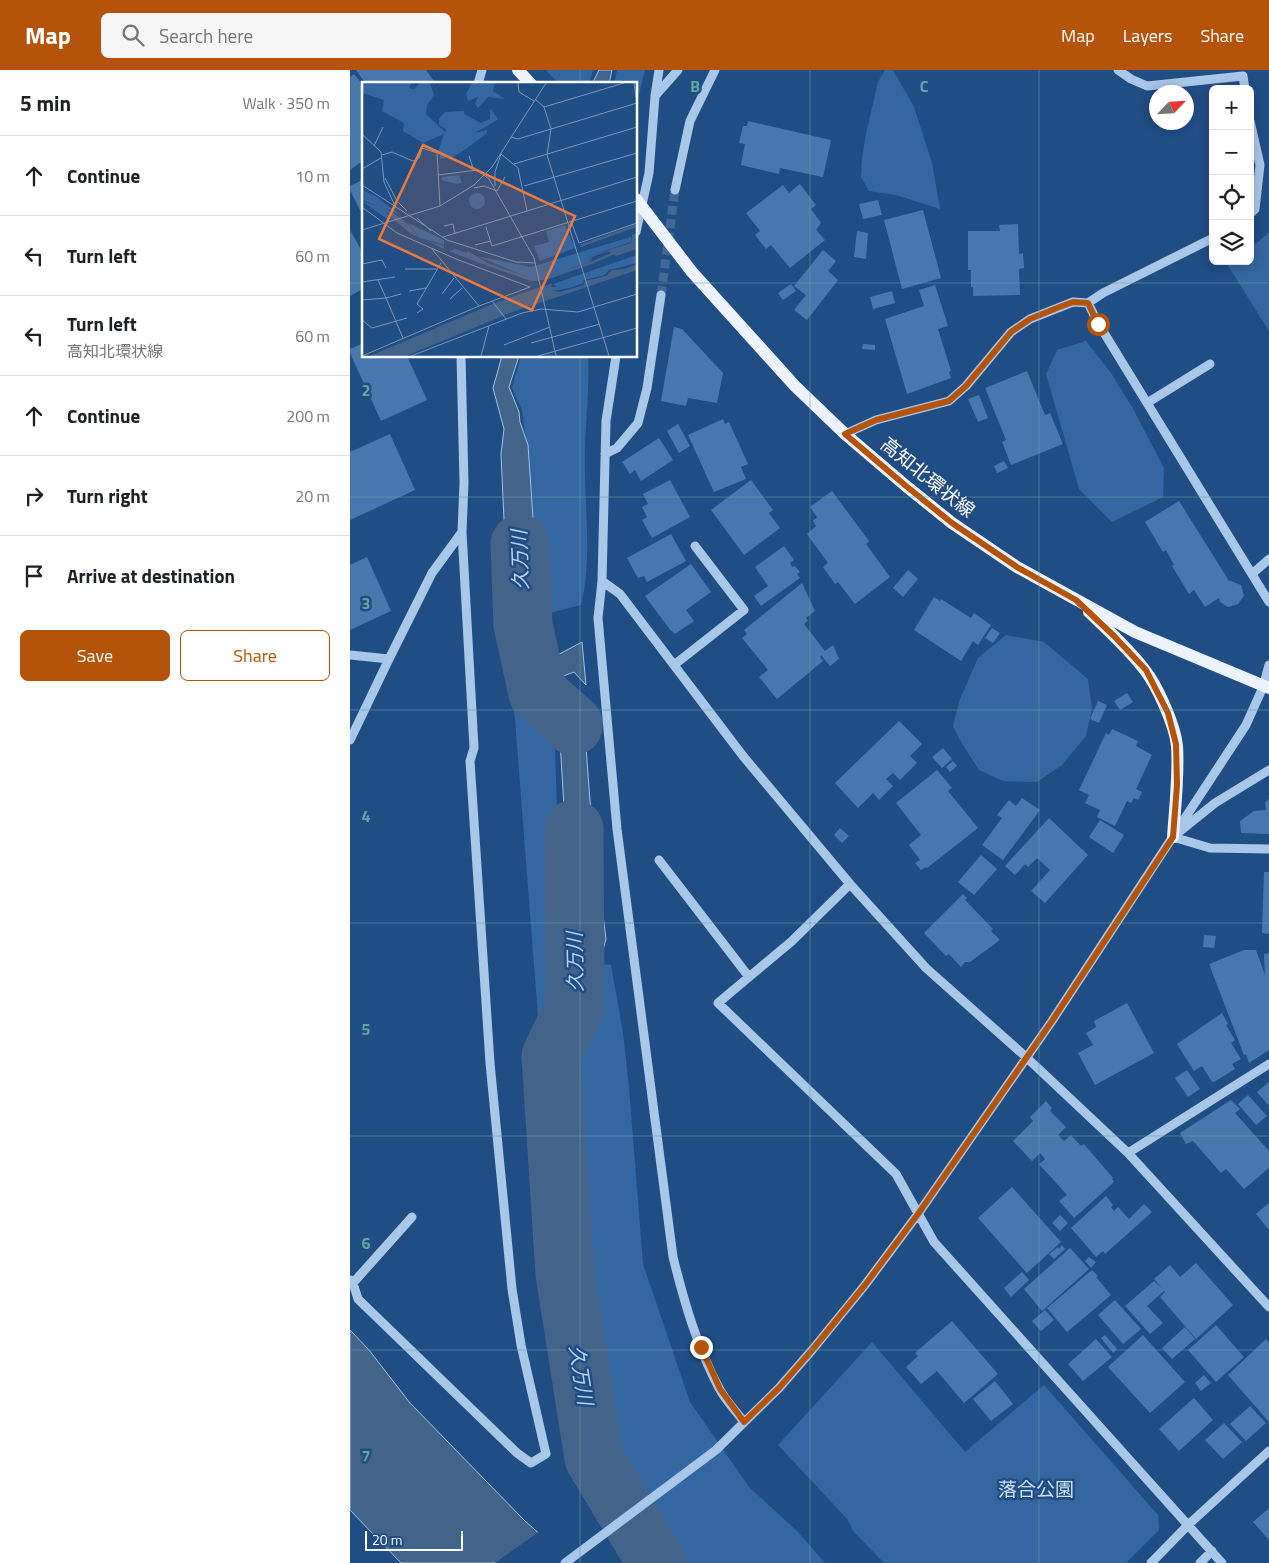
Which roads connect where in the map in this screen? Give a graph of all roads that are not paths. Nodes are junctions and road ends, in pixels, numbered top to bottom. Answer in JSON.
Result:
{"nodes":[{"id":1,"x":518,"y":70,"type":"edge"},
{"id":2,"x":659,"y":70,"type":"edge"},
{"id":3,"x":678,"y":70,"type":"edge"},
{"id":4,"x":716,"y":70,"type":"edge"},
{"id":5,"x":1118,"y":70,"type":"edge"},
{"id":6,"x":529,"y":82,"type":"edge"},
{"id":7,"x":1244,"y":85,"type":"edge"},
{"id":8,"x":655,"y":96,"type":"junction"},
{"id":9,"x":1252,"y":130,"type":"edge"},
{"id":10,"x":675,"y":190,"type":"tunnel mouth"},
{"id":11,"x":639,"y":203,"type":"edge"},
{"id":12,"x":1254,"y":211,"type":"edge"},
{"id":13,"x":1209,"y":240,"type":"edge"},
{"id":14,"x":661,"y":296,"type":"tunnel mouth"},
{"id":15,"x":1088,"y":303,"type":"junction"},
{"id":16,"x":461,"y":358,"type":"edge"},
{"id":17,"x":616,"y":358,"type":"edge"},
{"id":18,"x":1210,"y":364,"type":"dead end"},
{"id":19,"x":1147,"y":403,"type":"junction"},
{"id":20,"x":845,"y":434,"type":"junction"},
{"id":21,"x":605,"y":454,"type":"junction"},
{"id":22,"x":462,"y":532,"type":"junction"},
{"id":23,"x":695,"y":546,"type":"dead end"},
{"id":24,"x":1269,"y":558,"type":"edge"},
{"id":25,"x":1252,"y":574,"type":"junction"},
{"id":26,"x":602,"y":581,"type":"junction"},
{"id":27,"x":1076,"y":600,"type":"junction"},
{"id":28,"x":1269,"y":602,"type":"edge"},
{"id":29,"x":350,"y":655,"type":"edge"},
{"id":30,"x":388,"y":659,"type":"junction"},
{"id":31,"x":674,"y":665,"type":"junction"},
{"id":32,"x":1269,"y":665,"type":"edge"},
{"id":33,"x":1266,"y":687,"type":"edge"},
{"id":34,"x":350,"y":740,"type":"edge"},
{"id":35,"x":1269,"y":770,"type":"edge"},
{"id":36,"x":1173,"y":837,"type":"junction"},
{"id":37,"x":1269,"y":849,"type":"edge"},
{"id":38,"x":659,"y":860,"type":"dead end"},
{"id":39,"x":850,"y":884,"type":"junction"},
{"id":40,"x":749,"y":977,"type":"junction"},
{"id":41,"x":1026,"y":1057,"type":"junction"},
{"id":42,"x":1269,"y":1064,"type":"edge"},
{"id":43,"x":1128,"y":1153,"type":"junction"},
{"id":44,"x":918,"y":1214,"type":"junction"},
{"id":45,"x":412,"y":1217,"type":"dead end"},
{"id":46,"x":352,"y":1281,"type":"edge"},
{"id":47,"x":1269,"y":1307,"type":"edge"},
{"id":48,"x":741,"y":1425,"type":"junction"},
{"id":49,"x":1269,"y":1451,"type":"edge"},
{"id":50,"x":1188,"y":1525,"type":"junction"},
{"id":51,"x":1212,"y":1551,"type":"junction"},
{"id":52,"x":565,"y":1563,"type":"edge"},
{"id":53,"x":1151,"y":1563,"type":"edge"},
{"id":54,"x":1200,"y":1563,"type":"edge"},
{"id":55,"x":1222,"y":1563,"type":"edge"}],
"edges":[{"from":1,"to":6,"type":"main road"},
{"from":2,"to":8,"type":"street"},
{"from":3,"to":8,"type":"street"},
{"from":4,"to":10,"type":"street"},
{"from":5,"to":7,"type":"street"},
{"from":8,"to":11,"type":"street"},
{"from":9,"to":12,"type":"street"},
{"from":11,"to":20,"type":"main road","name":"高知北環状線"},
{"from":13,"to":15,"type":"street"},
{"from":14,"to":21,"type":"street"},
{"from":15,"to":19,"type":"street"},
{"from":15,"to":20,"type":"street"},
{"from":16,"to":22,"type":"street"},
{"from":17,"to":21,"type":"street"},
{"from":18,"to":19,"type":"street"},
{"from":19,"to":25,"type":"street"},
{"from":20,"to":27,"type":"main road","name":"高知北環状線"},
{"from":21,"to":26,"type":"street"},
{"from":22,"to":30,"type":"street"},
{"from":22,"to":46,"type":"street"},
{"from":23,"to":31,"type":"street"},
{"from":24,"to":25,"type":"street"},
{"from":25,"to":28,"type":"street"},
{"from":26,"to":31,"type":"street"},
{"from":26,"to":48,"type":"street"},
{"from":27,"to":33,"type":"main road","name":"高知北環状線"},
{"from":27,"to":36,"type":"main road"},
{"from":29,"to":30,"type":"street"},
{"from":30,"to":34,"type":"street"},
{"from":31,"to":39,"type":"street"},
{"from":32,"to":33,"type":"street"},
{"from":33,"to":36,"type":"street"},
{"from":35,"to":36,"type":"street"},
{"from":36,"to":37,"type":"street"},
{"from":36,"to":41,"type":"street"},
{"from":38,"to":40,"type":"street"},
{"from":39,"to":40,"type":"street"},
{"from":39,"to":41,"type":"street"},
{"from":40,"to":44,"type":"street"},
{"from":41,"to":43,"type":"street"},
{"from":41,"to":44,"type":"street"},
{"from":42,"to":43,"type":"street"},
{"from":43,"to":47,"type":"street"},
{"from":44,"to":48,"type":"street"},
{"from":44,"to":50,"type":"street"},
{"from":45,"to":46,"type":"street"},
{"from":48,"to":52,"type":"street"},
{"from":49,"to":50,"type":"street"},
{"from":50,"to":51,"type":"street"},
{"from":50,"to":53,"type":"street"},
{"from":51,"to":54,"type":"street"},
{"from":51,"to":55,"type":"street"}]}
